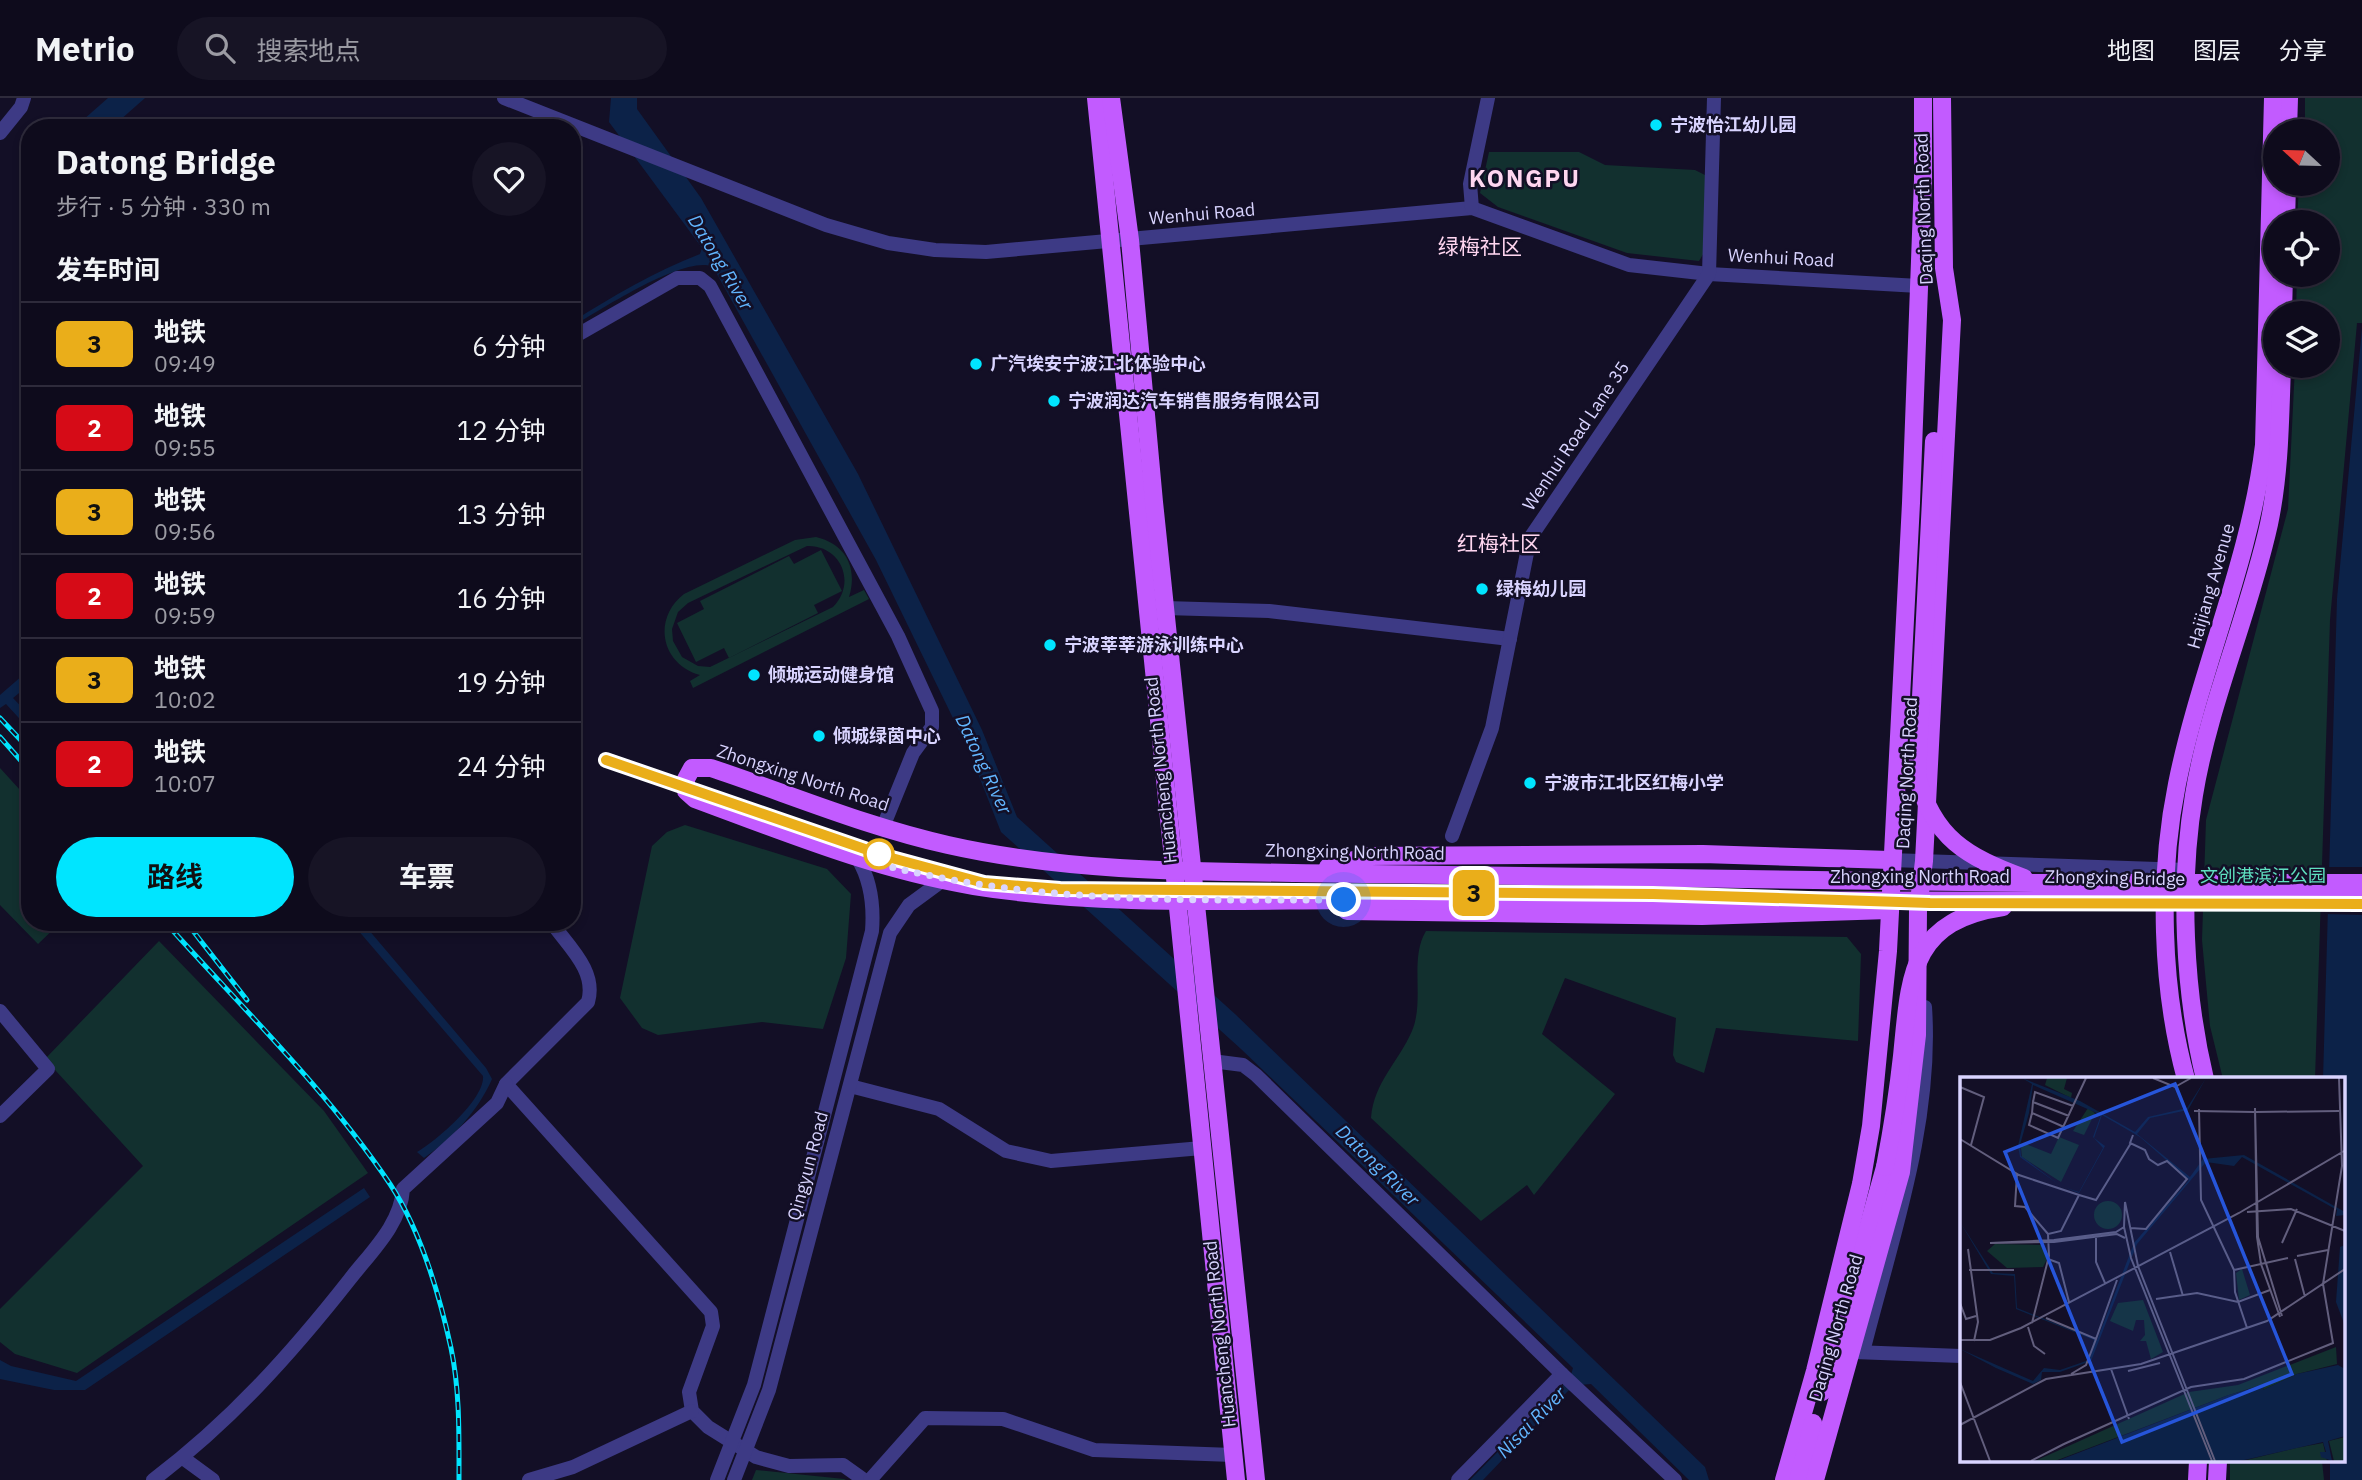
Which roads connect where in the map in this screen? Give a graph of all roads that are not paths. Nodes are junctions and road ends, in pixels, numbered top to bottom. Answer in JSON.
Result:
{"nodes":[{"id":1,"x":24,"y":98,"type":"edge"},
{"id":2,"x":504,"y":98,"type":"edge"},
{"id":3,"x":1096,"y":98,"type":"edge"},
{"id":4,"x":1111,"y":98,"type":"edge"},
{"id":5,"x":1488,"y":98,"type":"edge"},
{"id":6,"x":1714,"y":98,"type":"edge"},
{"id":7,"x":1923,"y":98,"type":"edge"},
{"id":8,"x":1942,"y":98,"type":"edge"},
{"id":9,"x":2273,"y":98,"type":"edge"},
{"id":10,"x":2289,"y":98,"type":"edge"},
{"id":11,"x":556,"y":119,"type":"edge"},
{"id":12,"x":2288,"y":119,"type":"edge"},
{"id":13,"x":581,"y":129,"type":"edge"},
{"id":14,"x":0,"y":133,"type":"edge"},
{"id":15,"x":1472,"y":208,"type":"junction"},
{"id":16,"x":1130,"y":240,"type":"junction"},
{"id":17,"x":1111,"y":241,"type":"junction"},
{"id":18,"x":1944,"y":268,"type":"junction"},
{"id":19,"x":1709,"y":274,"type":"junction"},
{"id":20,"x":1919,"y":286,"type":"junction"},
{"id":21,"x":581,"y":333,"type":"edge"},
{"id":22,"x":2282,"y":378,"type":"edge"},
{"id":23,"x":1165,"y":608,"type":"junction"},
{"id":24,"x":1510,"y":639,"type":"junction"},
{"id":25,"x":883,"y":827,"type":"junction"},
{"id":26,"x":1452,"y":836,"type":"dead end"},
{"id":27,"x":858,"y":859,"type":"junction"},
{"id":28,"x":1890,"y":860,"type":"junction"},
{"id":29,"x":1924,"y":861,"type":"junction"},
{"id":30,"x":1184,"y":870,"type":"junction"},
{"id":31,"x":2168,"y":870,"type":"junction"},
{"id":32,"x":2187,"y":870,"type":"junction"},
{"id":33,"x":1308,"y":872,"type":"junction"},
{"id":34,"x":943,"y":880,"type":"junction"},
{"id":35,"x":2362,"y":883,"type":"edge"},
{"id":36,"x":2036,"y":890,"type":"junction"},
{"id":37,"x":1196,"y":900,"type":"junction"},
{"id":38,"x":1251,"y":900,"type":"junction"},
{"id":39,"x":1177,"y":901,"type":"junction"},
{"id":40,"x":2362,"y":901,"type":"edge"},
{"id":41,"x":2166,"y":906,"type":"junction"},
{"id":42,"x":2187,"y":906,"type":"junction"},
{"id":43,"x":1889,"y":909,"type":"junction"},
{"id":44,"x":1918,"y":909,"type":"junction"},
{"id":45,"x":558,"y":931,"type":"edge"},
{"id":46,"x":0,"y":1011,"type":"edge"},
{"id":47,"x":1212,"y":1061,"type":"junction"},
{"id":48,"x":2186,"y":1077,"type":"edge"},
{"id":49,"x":2205,"y":1077,"type":"edge"},
{"id":50,"x":506,"y":1084,"type":"junction"},
{"id":51,"x":850,"y":1086,"type":"junction"},
{"id":52,"x":0,"y":1116,"type":"edge"},
{"id":53,"x":1202,"y":1148,"type":"junction"},
{"id":54,"x":1826,"y":1352,"type":"junction"},
{"id":55,"x":1857,"y":1352,"type":"junction"},
{"id":56,"x":1960,"y":1356,"type":"edge"},
{"id":57,"x":1562,"y":1375,"type":"junction"},
{"id":58,"x":692,"y":1411,"type":"junction"},
{"id":59,"x":732,"y":1443,"type":"junction"},
{"id":60,"x":745,"y":1452,"type":"junction"},
{"id":61,"x":1233,"y":1455,"type":"junction"},
{"id":62,"x":183,"y":1458,"type":"junction"},
{"id":63,"x":2198,"y":1462,"type":"edge"},
{"id":64,"x":2218,"y":1462,"type":"edge"},
{"id":65,"x":153,"y":1480,"type":"edge"},
{"id":66,"x":213,"y":1480,"type":"edge"},
{"id":67,"x":529,"y":1480,"type":"edge"},
{"id":68,"x":717,"y":1480,"type":"edge"},
{"id":69,"x":734,"y":1480,"type":"edge"},
{"id":70,"x":864,"y":1480,"type":"edge"},
{"id":71,"x":870,"y":1480,"type":"edge"},
{"id":72,"x":1236,"y":1480,"type":"edge"},
{"id":73,"x":1256,"y":1480,"type":"edge"},
{"id":74,"x":1458,"y":1480,"type":"edge"},
{"id":75,"x":1675,"y":1480,"type":"edge"},
{"id":76,"x":1784,"y":1480,"type":"edge"},
{"id":77,"x":1798,"y":1480,"type":"edge"},
{"id":78,"x":1815,"y":1480,"type":"edge"},
{"id":79,"x":2197,"y":1480,"type":"edge"},
{"id":80,"x":2217,"y":1480,"type":"edge"}],
"edges":[{"from":1,"to":14,"type":"street"},
{"from":2,"to":11,"type":"street","name":"Wenhui Road"},
{"from":3,"to":17,"type":"main road","name":"Huancheng North Road"},
{"from":4,"to":16,"type":"main road","name":"Huancheng North Road"},
{"from":5,"to":15,"type":"street"},
{"from":6,"to":19,"type":"street"},
{"from":7,"to":20,"type":"main road","name":"Daqing North Road"},
{"from":8,"to":18,"type":"main road","name":"Daqing North Road"},
{"from":9,"to":31,"type":"main road","name":"Haijiang Avenue"},
{"from":10,"to":12,"type":"main road"},
{"from":13,"to":17,"type":"street","name":"Wenhui Road"},
{"from":15,"to":16,"type":"street","name":"Wenhui Road"},
{"from":15,"to":19,"type":"street","name":"Wenhui Road"},
{"from":16,"to":17,"type":"street","name":"Wenhui Road"},
{"from":16,"to":23,"type":"main road","name":"Huancheng North Road"},
{"from":17,"to":30,"type":"main road","name":"Huancheng North Road"},
{"from":18,"to":29,"type":"main road","name":"Daqing North Road"},
{"from":18,"to":36,"type":"main road","bridge":true},
{"from":19,"to":20,"type":"street","name":"Wenhui Road"},
{"from":19,"to":24,"type":"street","name":"Wenhui Road Lane 35"},
{"from":20,"to":28,"type":"main road","name":"Daqing North Road"},
{"from":21,"to":25,"type":"street"},
{"from":22,"to":32,"type":"main road"},
{"from":23,"to":24,"type":"street"},
{"from":23,"to":30,"type":"main road","name":"Huancheng North Road"},
{"from":24,"to":26,"type":"street","name":"Wenhui Road Lane 35"},
{"from":25,"to":27,"type":"main road","name":"Zhongxing North Road"},
{"from":25,"to":30,"type":"main road","name":"Zhongxing North Road"},
{"from":27,"to":34,"type":"main road","name":"Zhongxing North Road"},
{"from":27,"to":59,"type":"street","name":"Qingyun Road"},
{"from":28,"to":29,"type":"street"},
{"from":28,"to":33,"type":"main road"},
{"from":28,"to":43,"type":"main road","name":"Daqing North Road"},
{"from":29,"to":31,"type":"street"},
{"from":29,"to":44,"type":"main road","name":"Daqing North Road"},
{"from":30,"to":33,"type":"main road","name":"Zhongxing North Road"},
{"from":30,"to":37,"type":"main road","name":"Huancheng North Road"},
{"from":30,"to":39,"type":"main road","name":"Huancheng North Road"},
{"from":31,"to":32,"type":"street"},
{"from":31,"to":41,"type":"main road","name":"Haijiang Avenue"},
{"from":32,"to":42,"type":"main road"},
{"from":33,"to":36,"type":"main road","name":"Zhongxing North Road","bridge":true},
{"from":34,"to":39,"type":"main road","name":"Zhongxing North Road"},
{"from":34,"to":51,"type":"street","name":"Qingyun Road"},
{"from":35,"to":36,"type":"main road","name":"Zhongxing Bridge","bridge":true},
{"from":36,"to":38,"type":"main road","name":"Zhongxing North Road","bridge":true},
{"from":36,"to":40,"type":"main road","name":"Zhongxing Bridge","bridge":true},
{"from":36,"to":54,"type":"main road","bridge":true},
{"from":37,"to":38,"type":"main road","name":"Zhongxing North Road"},
{"from":37,"to":39,"type":"main road","name":"Zhongxing North Road"},
{"from":37,"to":47,"type":"main road","name":"Huancheng North Road"},
{"from":38,"to":43,"type":"main road"},
{"from":39,"to":53,"type":"main road","name":"Huancheng North Road"},
{"from":41,"to":42,"type":"street"},
{"from":41,"to":44,"type":"street"},
{"from":41,"to":48,"type":"main road","name":"Haijiang Avenue"},
{"from":42,"to":49,"type":"main road"},
{"from":43,"to":44,"type":"street"},
{"from":43,"to":54,"type":"main road","name":"Daqing North Road"},
{"from":44,"to":55,"type":"main road","name":"Daqing North Road"},
{"from":45,"to":50,"type":"street"},
{"from":46,"to":52,"type":"street"},
{"from":47,"to":57,"type":"street"},
{"from":47,"to":73,"type":"main road","name":"Huancheng North Road"},
{"from":50,"to":58,"type":"street"},
{"from":50,"to":62,"type":"street"},
{"from":51,"to":53,"type":"street"},
{"from":51,"to":60,"type":"street","name":"Qingyun Road"},
{"from":53,"to":61,"type":"main road","name":"Huancheng North Road"},
{"from":54,"to":55,"type":"street"},
{"from":54,"to":76,"type":"main road","name":"Daqing North Road"},
{"from":54,"to":77,"type":"main road","name":"Daqing North Road"},
{"from":55,"to":56,"type":"street"},
{"from":55,"to":78,"type":"main road","name":"Daqing North Road"},
{"from":57,"to":74,"type":"street"},
{"from":57,"to":75,"type":"street"},
{"from":58,"to":59,"type":"street"},
{"from":58,"to":67,"type":"street"},
{"from":59,"to":60,"type":"street"},
{"from":59,"to":68,"type":"street","name":"Qingyun Road"},
{"from":60,"to":69,"type":"street","name":"Qingyun Road"},
{"from":60,"to":70,"type":"street"},
{"from":61,"to":71,"type":"street"},
{"from":61,"to":72,"type":"main road","name":"Huancheng North Road"},
{"from":62,"to":65,"type":"street"},
{"from":62,"to":66,"type":"street"},
{"from":63,"to":79,"type":"main road"},
{"from":64,"to":80,"type":"main road"}]}
